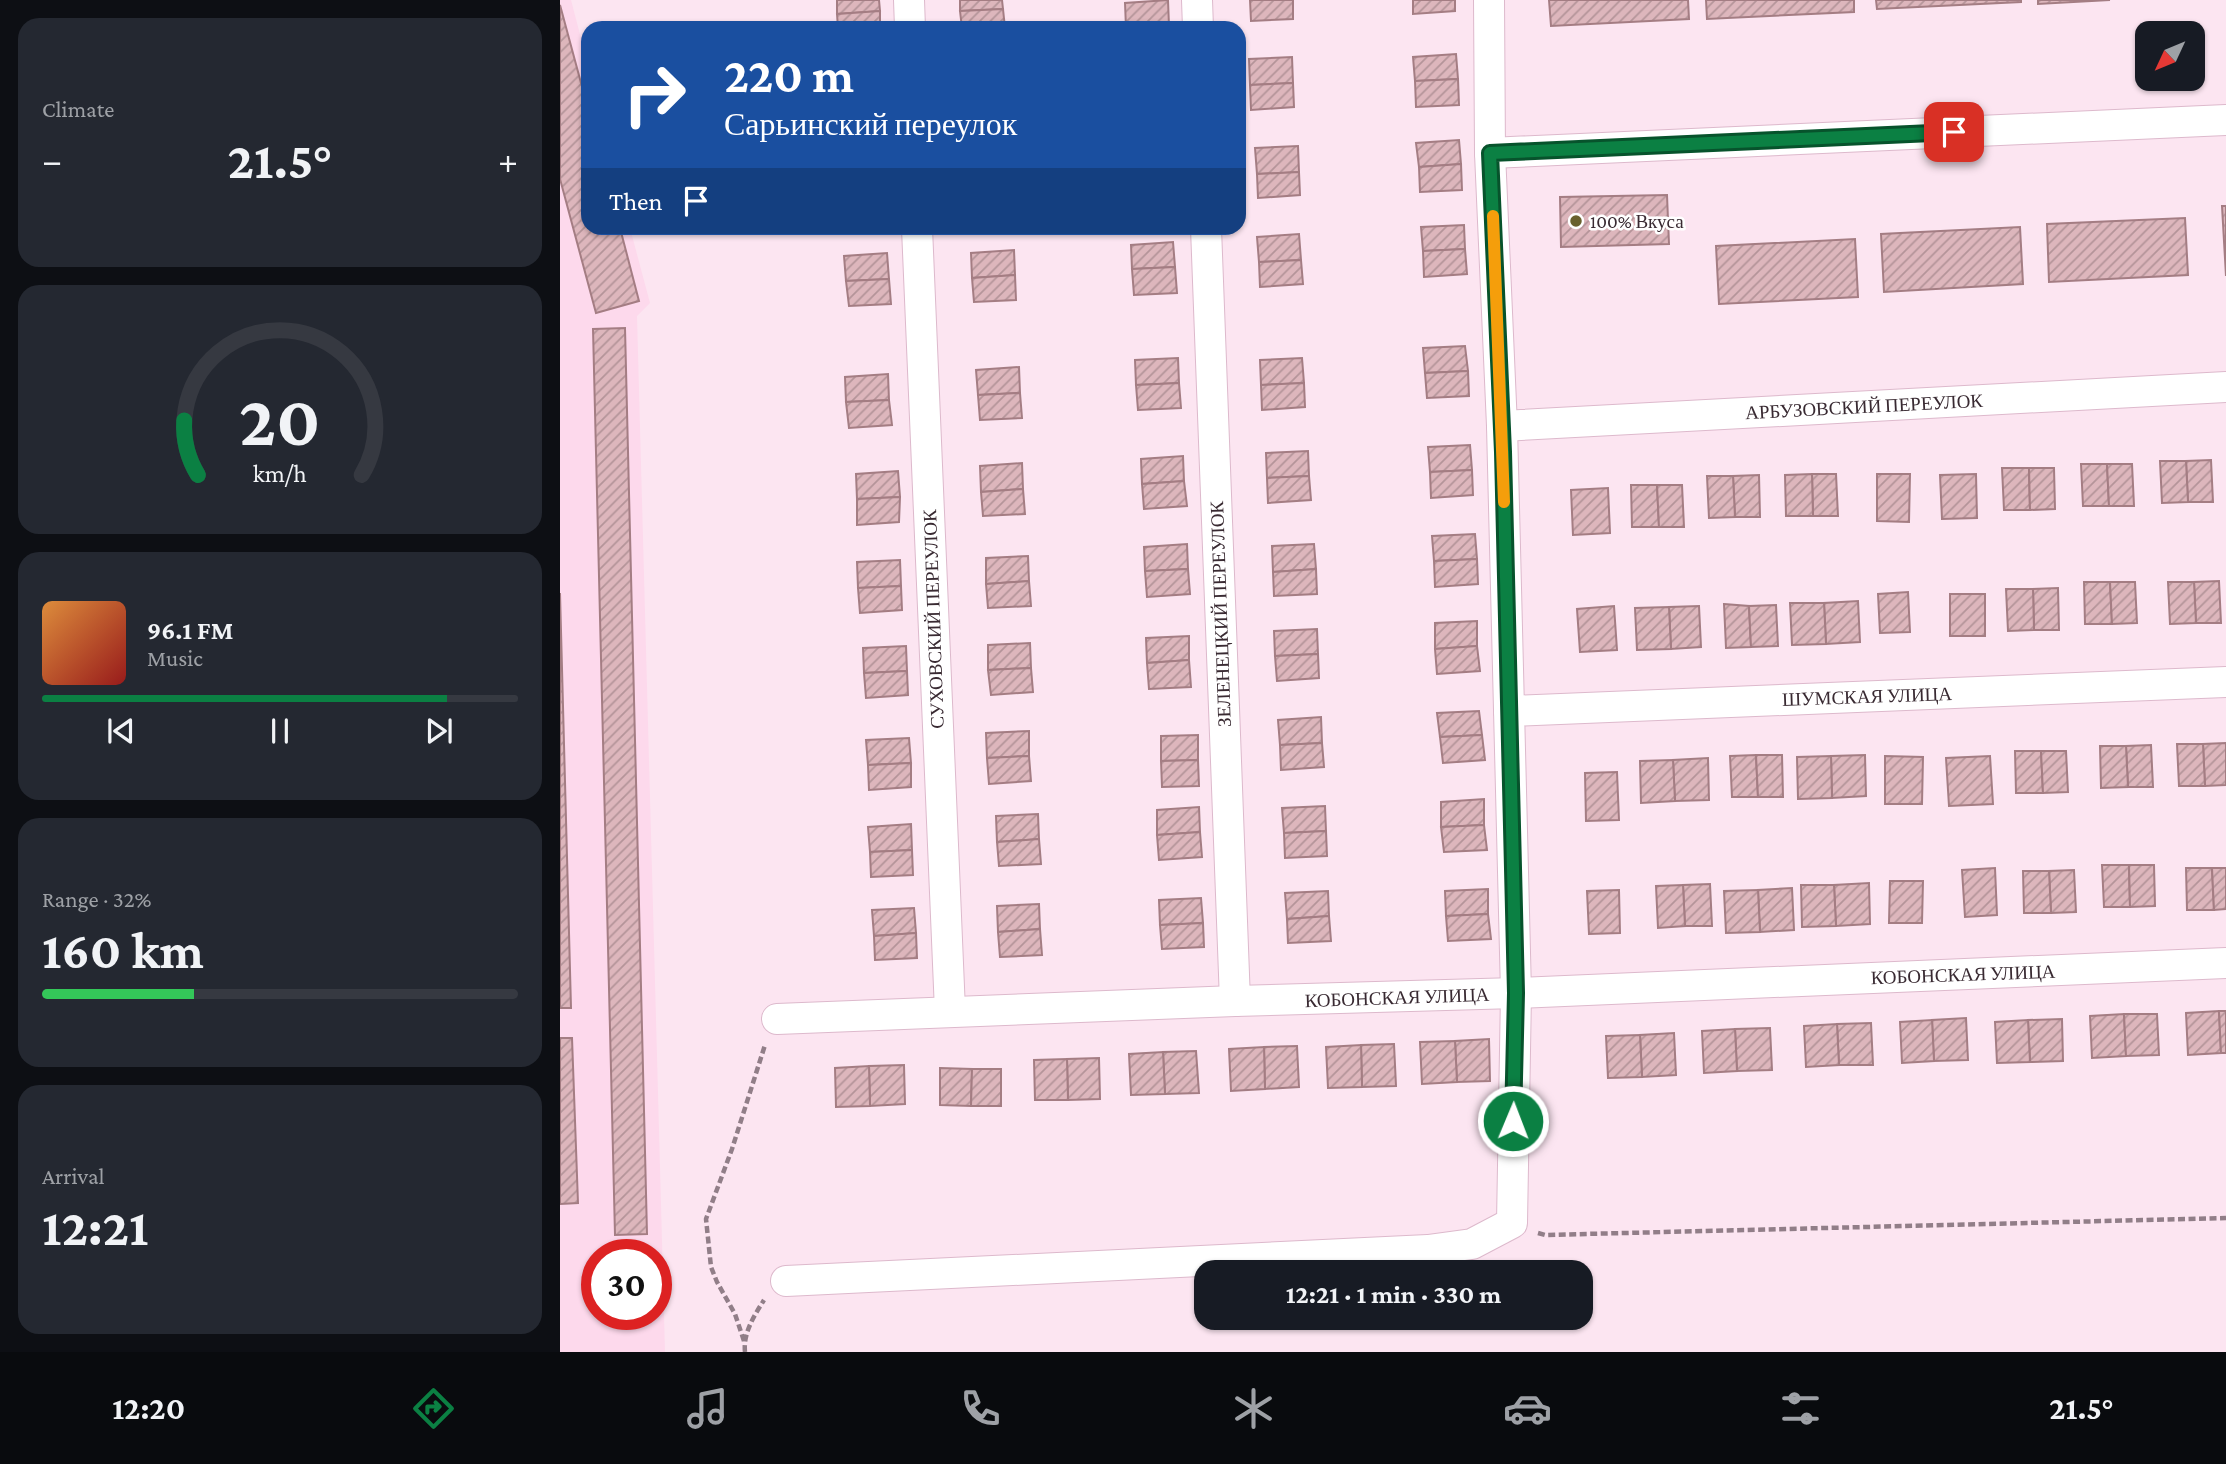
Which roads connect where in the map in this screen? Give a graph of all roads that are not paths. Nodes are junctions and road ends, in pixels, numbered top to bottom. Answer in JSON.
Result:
{"nodes":[{"id":1,"x":909,"y":0,"type":"edge"},
{"id":2,"x":1197,"y":0,"type":"edge"},
{"id":3,"x":1489,"y":0,"type":"edge"},
{"id":4,"x":910,"y":21,"type":"edge"},
{"id":5,"x":1198,"y":21,"type":"edge"},
{"id":6,"x":2226,"y":120,"type":"edge"},
{"id":7,"x":1490,"y":153,"type":"junction"},
{"id":8,"x":917,"y":235,"type":"edge"},
{"id":9,"x":1206,"y":235,"type":"edge"},
{"id":10,"x":2226,"y":387,"type":"edge"},
{"id":11,"x":1502,"y":426,"type":"junction"},
{"id":12,"x":2226,"y":682,"type":"edge"},
{"id":13,"x":1509,"y":711,"type":"junction"},
{"id":14,"x":2226,"y":963,"type":"edge"},
{"id":15,"x":1516,"y":993,"type":"junction"},
{"id":16,"x":1235,"y":1001,"type":"junction"},
{"id":17,"x":950,"y":1012,"type":"junction"},
{"id":18,"x":777,"y":1019,"type":"road end"},
{"id":19,"x":786,"y":1281,"type":"road end"}],
"edges":[{"from":1,"to":4,"type":"street"},
{"from":2,"to":5,"type":"street"},
{"from":3,"to":7,"type":"street"},
{"from":6,"to":7,"type":"street"},
{"from":7,"to":11,"type":"street"},
{"from":8,"to":17,"type":"street","name":"СУХОВСКИЙ ПЕРЕУЛОК"},
{"from":9,"to":16,"type":"street","name":"ЗЕЛЕНЕЦКИЙ ПЕРЕУЛОК"},
{"from":10,"to":11,"type":"street","name":"АРБУЗОВСКИЙ ПЕРЕУЛОК"},
{"from":11,"to":13,"type":"street"},
{"from":12,"to":13,"type":"street","name":"ШУМСКАЯ УЛИЦА"},
{"from":13,"to":15,"type":"street"},
{"from":14,"to":15,"type":"street","name":"КОБОНСКАЯ УЛИЦА"},
{"from":15,"to":16,"type":"street","name":"КОБОНСКАЯ УЛИЦА"},
{"from":15,"to":19,"type":"street"},
{"from":16,"to":17,"type":"street","name":"КОБОНСКАЯ УЛИЦА"},
{"from":17,"to":18,"type":"street","name":"КОБОНСКАЯ УЛИЦА"}]}
